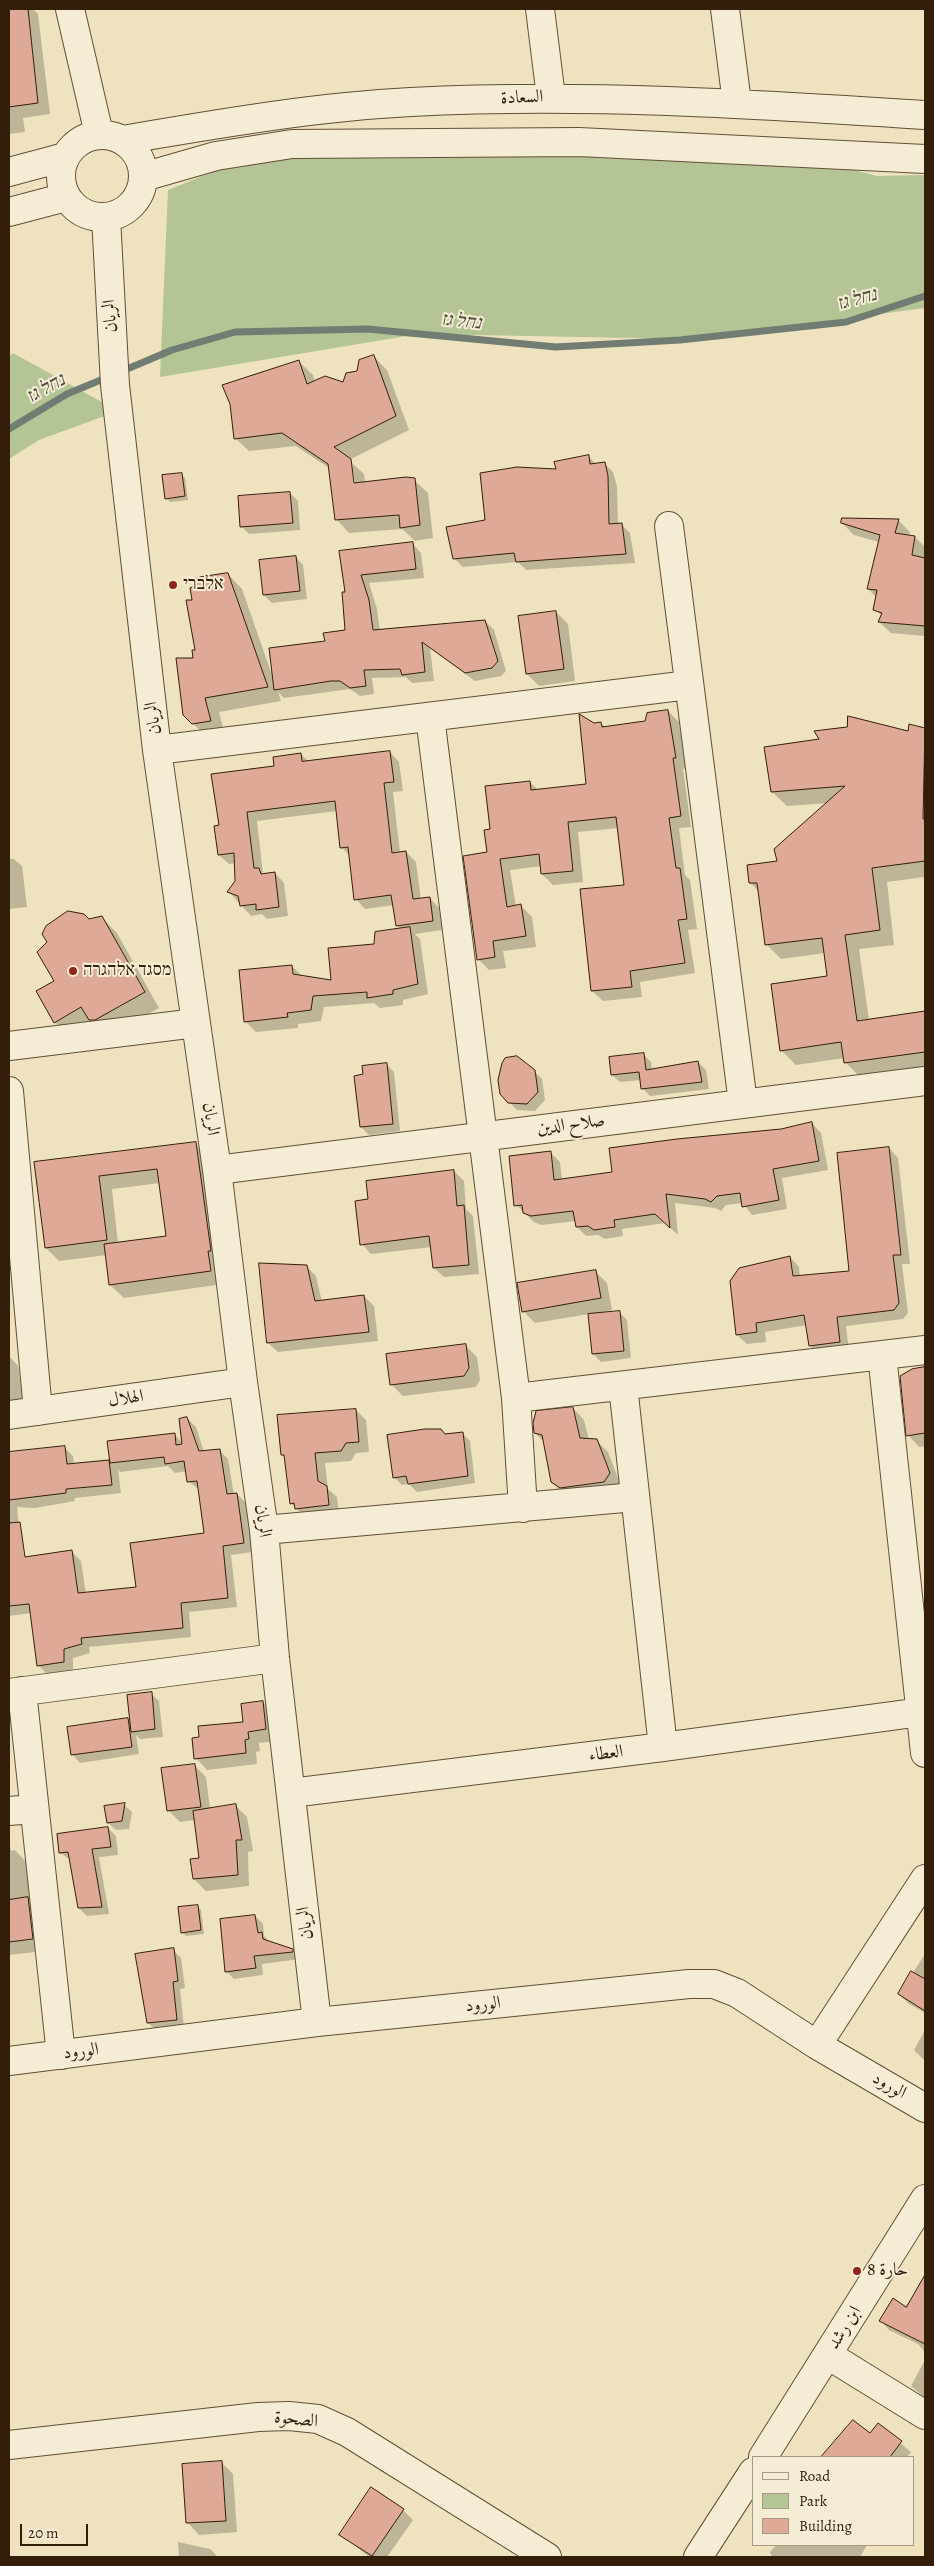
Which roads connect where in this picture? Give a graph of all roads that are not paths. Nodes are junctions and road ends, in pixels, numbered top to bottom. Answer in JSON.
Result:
{"nodes":[{"id":1,"x":71,"y":9,"type":"edge"},
{"id":2,"x":540,"y":9,"type":"edge"},
{"id":3,"x":725,"y":9,"type":"edge"},
{"id":4,"x":551,"y":97,"type":"junction"},
{"id":5,"x":737,"y":103,"type":"junction"},
{"id":6,"x":925,"y":114,"type":"edge"},
{"id":7,"x":110,"y":137,"type":"junction"},
{"id":8,"x":65,"y":157,"type":"junction"},
{"id":9,"x":925,"y":159,"type":"edge"},
{"id":10,"x":9,"y":172,"type":"edge"},
{"id":11,"x":143,"y":177,"type":"junction"},
{"id":12,"x":66,"y":197,"type":"junction"},
{"id":13,"x":9,"y":212,"type":"edge"},
{"id":14,"x":106,"y":217,"type":"junction"},
{"id":15,"x":669,"y":526,"type":"dead end"},
{"id":16,"x":690,"y":685,"type":"junction"},
{"id":17,"x":430,"y":717,"type":"junction"},
{"id":18,"x":157,"y":750,"type":"junction"},
{"id":19,"x":196,"y":1023,"type":"junction"},
{"id":20,"x":9,"y":1046,"type":"edge"},
{"id":21,"x":925,"y":1080,"type":"edge"},
{"id":22,"x":9,"y":1091,"type":"edge"},
{"id":23,"x":743,"y":1104,"type":"junction"},
{"id":24,"x":483,"y":1136,"type":"junction"},
{"id":25,"x":217,"y":1170,"type":"junction"},
{"id":26,"x":925,"y":1350,"type":"edge"},
{"id":27,"x":882,"y":1355,"type":"junction"},
{"id":28,"x":243,"y":1382,"type":"junction"},
{"id":29,"x":623,"y":1386,"type":"junction"},
{"id":30,"x":516,"y":1398,"type":"junction"},
{"id":31,"x":38,"y":1411,"type":"junction"},
{"id":32,"x":9,"y":1415,"type":"edge"},
{"id":33,"x":635,"y":1497,"type":"junction"},
{"id":34,"x":524,"y":1508,"type":"junction"},
{"id":35,"x":264,"y":1530,"type":"junction"},
{"id":36,"x":275,"y":1658,"type":"junction"},
{"id":37,"x":15,"y":1692,"type":"edge"},
{"id":38,"x":921,"y":1712,"type":"junction"},
{"id":39,"x":663,"y":1747,"type":"junction"},
{"id":40,"x":925,"y":1753,"type":"edge"},
{"id":41,"x":291,"y":1793,"type":"junction"},
{"id":42,"x":21,"y":1810,"type":"edge"},
{"id":43,"x":925,"y":1879,"type":"edge"},
{"id":44,"x":318,"y":2022,"type":"junction"},
{"id":45,"x":817,"y":2045,"type":"junction"},
{"id":46,"x":60,"y":2055,"type":"junction"},
{"id":47,"x":9,"y":2061,"type":"edge"},
{"id":48,"x":925,"y":2108,"type":"edge"},
{"id":49,"x":925,"y":2199,"type":"edge"},
{"id":50,"x":828,"y":2355,"type":"junction"},
{"id":51,"x":925,"y":2415,"type":"edge"},
{"id":52,"x":9,"y":2445,"type":"edge"},
{"id":53,"x":763,"y":2456,"type":"edge"},
{"id":54,"x":752,"y":2474,"type":"edge"},
{"id":55,"x":547,"y":2557,"type":"edge"},
{"id":56,"x":698,"y":2557,"type":"edge"}],
"edges":[{"from":1,"to":7,"type":"street"},
{"from":2,"to":4,"type":"street"},
{"from":3,"to":5,"type":"street"},
{"from":4,"to":5,"type":"street","name":"السعادة"},
{"from":4,"to":7,"type":"street","name":"السعادة"},
{"from":5,"to":6,"type":"street","name":"السعادة"},
{"from":7,"to":8,"type":"street"},
{"from":7,"to":11,"type":"street"},
{"from":8,"to":10,"type":"street"},
{"from":8,"to":12,"type":"street"},
{"from":9,"to":11,"type":"street"},
{"from":11,"to":14,"type":"street"},
{"from":12,"to":13,"type":"street"},
{"from":12,"to":14,"type":"street"},
{"from":14,"to":18,"type":"street","name":"الريان"},
{"from":15,"to":16,"type":"street"},
{"from":16,"to":17,"type":"street"},
{"from":16,"to":23,"type":"street"},
{"from":17,"to":18,"type":"street"},
{"from":17,"to":24,"type":"street"},
{"from":18,"to":19,"type":"street","name":"الريان"},
{"from":19,"to":20,"type":"street"},
{"from":19,"to":25,"type":"street","name":"الريان"},
{"from":21,"to":23,"type":"street","name":"صلاح الدين"},
{"from":22,"to":31,"type":"street"},
{"from":23,"to":24,"type":"street","name":"صلاح الدين"},
{"from":24,"to":25,"type":"street","name":"صلاح الدين"},
{"from":24,"to":30,"type":"street"},
{"from":25,"to":28,"type":"street","name":"الريان"},
{"from":26,"to":27,"type":"street"},
{"from":27,"to":29,"type":"street"},
{"from":27,"to":38,"type":"street"},
{"from":28,"to":31,"type":"street","name":"الهلال"},
{"from":28,"to":35,"type":"street","name":"الريان"},
{"from":29,"to":30,"type":"street"},
{"from":29,"to":33,"type":"street"},
{"from":30,"to":34,"type":"street"},
{"from":31,"to":32,"type":"street","name":"الهلال"},
{"from":33,"to":34,"type":"street"},
{"from":33,"to":39,"type":"street"},
{"from":34,"to":35,"type":"street"},
{"from":35,"to":36,"type":"street","name":"الريان"},
{"from":36,"to":37,"type":"street"},
{"from":36,"to":41,"type":"street","name":"الريان"},
{"from":37,"to":42,"type":"street"},
{"from":38,"to":39,"type":"street","name":"العطاء"},
{"from":38,"to":40,"type":"street"},
{"from":39,"to":41,"type":"street","name":"العطاء"},
{"from":41,"to":44,"type":"street","name":"الريان"},
{"from":42,"to":46,"type":"street"},
{"from":43,"to":45,"type":"street"},
{"from":44,"to":45,"type":"street","name":"الورود"},
{"from":44,"to":46,"type":"street","name":"الورود"},
{"from":45,"to":48,"type":"street","name":"الورود"},
{"from":46,"to":47,"type":"street","name":"الورود"},
{"from":49,"to":50,"type":"street","name":"ابن رشد"},
{"from":50,"to":51,"type":"street"},
{"from":50,"to":53,"type":"street","name":"ابن رشد"},
{"from":52,"to":55,"type":"street","name":"الصحوة"},
{"from":54,"to":56,"type":"street"}]}
